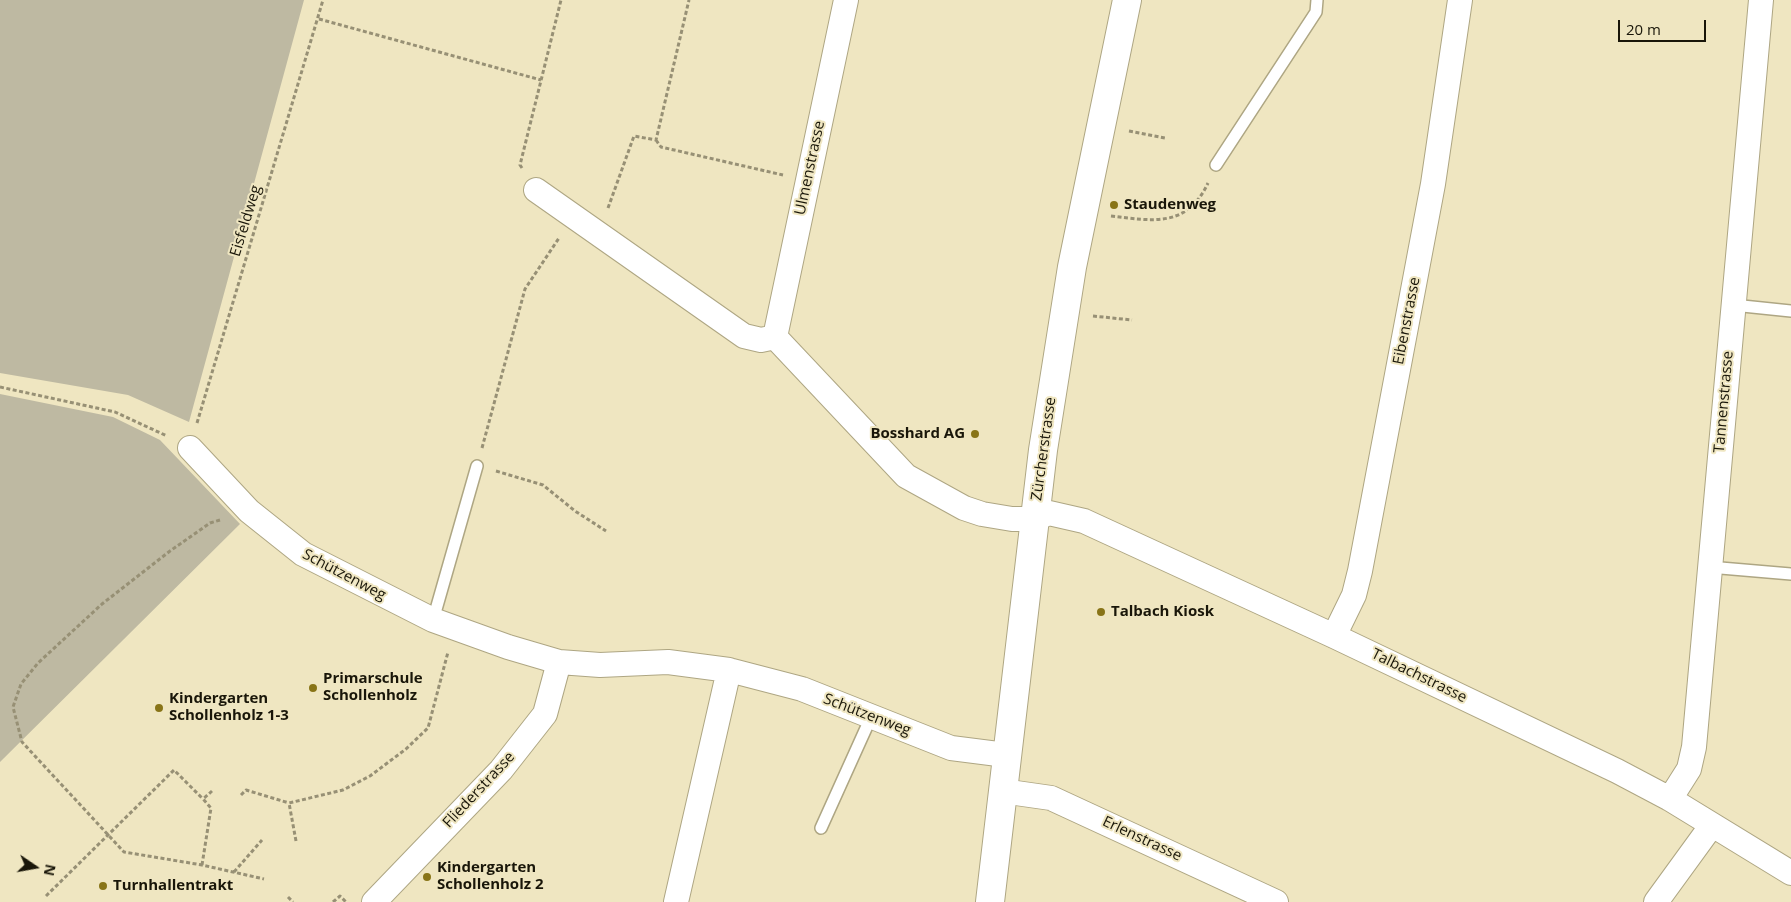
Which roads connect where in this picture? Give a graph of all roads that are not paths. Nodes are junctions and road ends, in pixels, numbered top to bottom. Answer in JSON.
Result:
{"nodes":[{"id":1,"x":846,"y":0,"type":"edge"},
{"id":2,"x":1127,"y":0,"type":"edge"},
{"id":3,"x":1318,"y":0,"type":"edge"},
{"id":4,"x":1460,"y":0,"type":"edge"},
{"id":5,"x":1761,"y":0,"type":"edge"},
{"id":6,"x":1216,"y":165,"type":"road end"},
{"id":7,"x":536,"y":190,"type":"road end"},
{"id":8,"x":1733,"y":305,"type":"junction"},
{"id":9,"x":1791,"y":311,"type":"edge"},
{"id":10,"x":775,"y":337,"type":"junction"},
{"id":11,"x":190,"y":448,"type":"road end"},
{"id":12,"x":477,"y":466,"type":"road end"},
{"id":13,"x":1034,"y":518,"type":"junction"},
{"id":14,"x":1709,"y":567,"type":"junction"},
{"id":15,"x":1791,"y":574,"type":"edge"},
{"id":16,"x":444,"y":624,"type":"junction"},
{"id":17,"x":1334,"y":636,"type":"junction"},
{"id":18,"x":559,"y":662,"type":"junction"},
{"id":19,"x":729,"y":670,"type":"junction"},
{"id":20,"x":872,"y":715,"type":"junction"},
{"id":21,"x":1006,"y":755,"type":"junction"},
{"id":22,"x":1002,"y":791,"type":"junction"},
{"id":23,"x":1670,"y":799,"type":"junction"},
{"id":24,"x":1712,"y":825,"type":"junction"},
{"id":25,"x":821,"y":828,"type":"dead end"},
{"id":26,"x":1791,"y":873,"type":"edge"},
{"id":27,"x":374,"y":902,"type":"edge"},
{"id":28,"x":676,"y":902,"type":"edge"},
{"id":29,"x":990,"y":902,"type":"edge"},
{"id":30,"x":1276,"y":902,"type":"edge"},
{"id":31,"x":1656,"y":902,"type":"edge"}],
"edges":[{"from":1,"to":10,"type":"street","name":"Ulmenstrasse"},
{"from":2,"to":13,"type":"main road","name":"Zürcherstrasse"},
{"from":3,"to":6,"type":"lane"},
{"from":4,"to":17,"type":"street","name":"Eibenstrasse"},
{"from":5,"to":8,"type":"street","name":"Tannenstrasse"},
{"from":7,"to":10,"type":"street"},
{"from":8,"to":9,"type":"lane"},
{"from":8,"to":14,"type":"street","name":"Tannenstrasse"},
{"from":10,"to":13,"type":"street"},
{"from":11,"to":16,"type":"street","name":"Schützenweg"},
{"from":12,"to":16,"type":"lane"},
{"from":13,"to":17,"type":"street","name":"Talbachstrasse"},
{"from":13,"to":21,"type":"main road","name":"Zürcherstrasse"},
{"from":14,"to":15,"type":"lane"},
{"from":14,"to":23,"type":"street","name":"Tannenstrasse"},
{"from":16,"to":18,"type":"street","name":"Schützenweg"},
{"from":17,"to":23,"type":"street","name":"Talbachstrasse"},
{"from":18,"to":19,"type":"street","name":"Schützenweg"},
{"from":18,"to":27,"type":"street","name":"Fliederstrasse"},
{"from":19,"to":20,"type":"street","name":"Schützenweg"},
{"from":19,"to":28,"type":"street"},
{"from":20,"to":21,"type":"street","name":"Schützenweg"},
{"from":20,"to":25,"type":"lane"},
{"from":21,"to":22,"type":"main road","name":"Zürcherstrasse"},
{"from":22,"to":29,"type":"main road","name":"Zürcherstrasse"},
{"from":22,"to":30,"type":"street","name":"Erlenstrasse"},
{"from":23,"to":24,"type":"street","name":"Talbachstrasse"},
{"from":24,"to":26,"type":"street","name":"Talbachstrasse"},
{"from":24,"to":31,"type":"street"}]}
